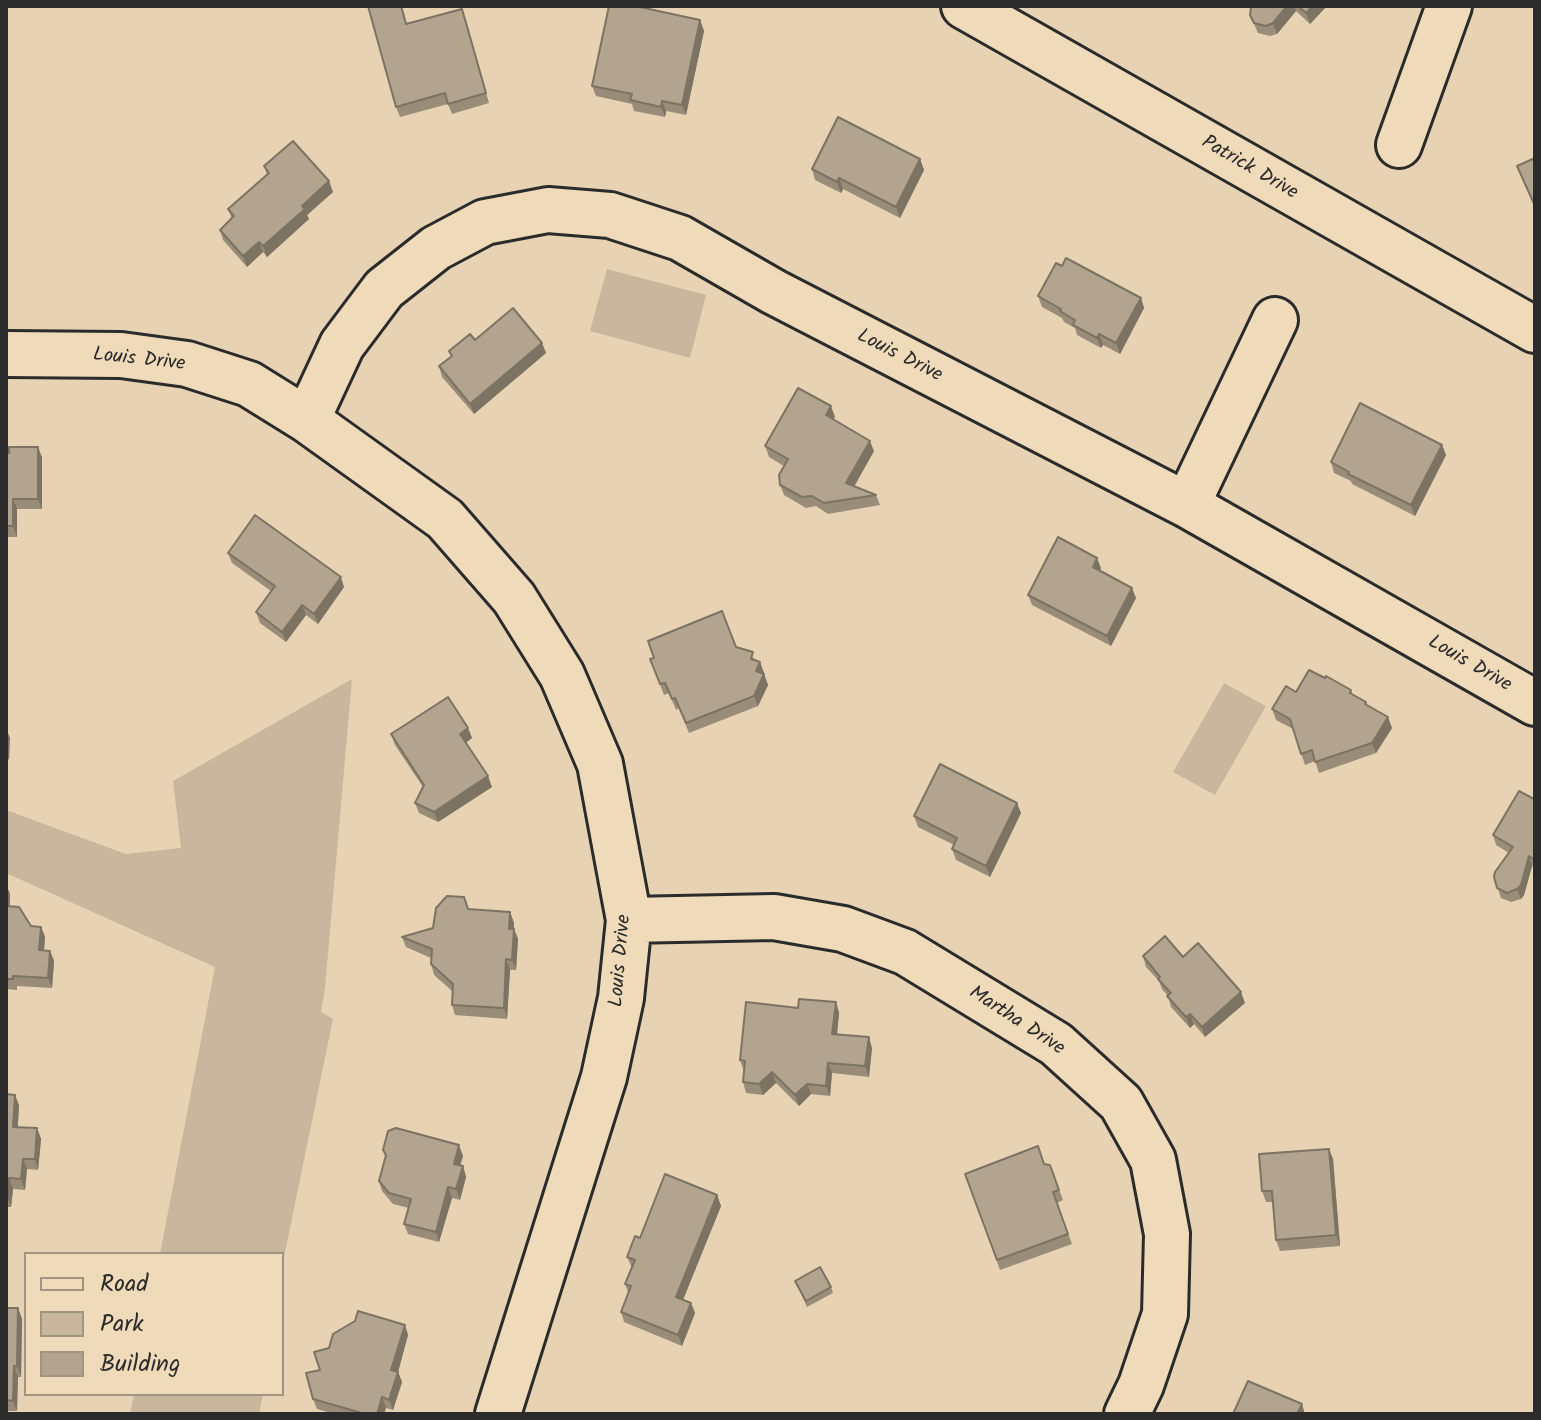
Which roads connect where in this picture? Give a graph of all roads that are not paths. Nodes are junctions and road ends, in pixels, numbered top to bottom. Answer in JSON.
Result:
{"nodes":[{"id":1,"x":964,"y":6,"type":"edge"},
{"id":2,"x":1449,"y":6,"type":"edge"},
{"id":3,"x":1399,"y":145,"type":"dead end"},
{"id":4,"x":1275,"y":320,"type":"dead end"},
{"id":5,"x":1535,"y":330,"type":"edge"},
{"id":6,"x":6,"y":354,"type":"edge"},
{"id":7,"x":307,"y":420,"type":"junction"},
{"id":8,"x":1187,"y":505,"type":"junction"},
{"id":9,"x":1535,"y":703,"type":"edge"},
{"id":10,"x":629,"y":920,"type":"junction"},
{"id":11,"x":498,"y":1414,"type":"edge"},
{"id":12,"x":1127,"y":1414,"type":"edge"}],
"edges":[{"from":1,"to":5,"type":"street","name":"Patrick Drive"},
{"from":2,"to":3,"type":"street"},
{"from":4,"to":8,"type":"street"},
{"from":6,"to":7,"type":"street","name":"Louis Drive"},
{"from":7,"to":8,"type":"street","name":"Louis Drive"},
{"from":7,"to":10,"type":"street","name":"Louis Drive"},
{"from":8,"to":9,"type":"street","name":"Louis Drive"},
{"from":10,"to":11,"type":"street","name":"Louis Drive"},
{"from":10,"to":12,"type":"street","name":"Martha Drive"}]}
